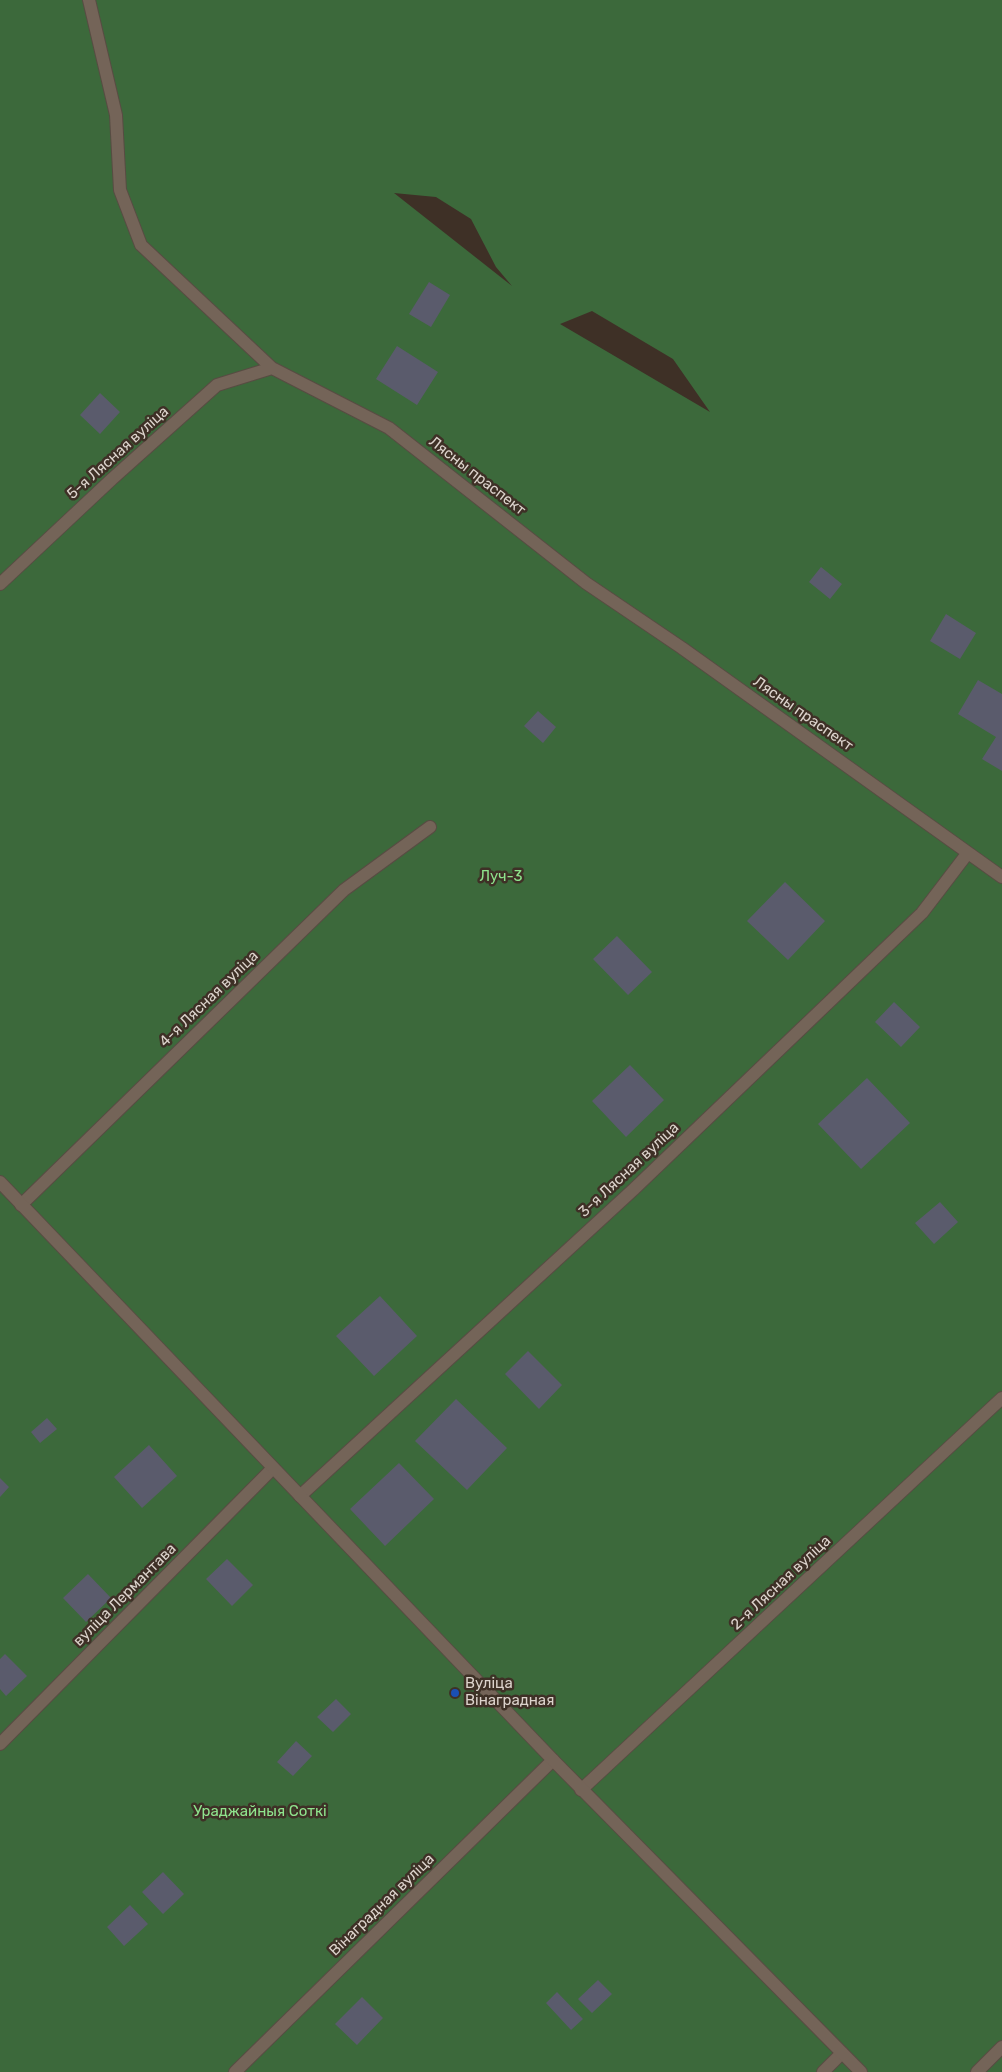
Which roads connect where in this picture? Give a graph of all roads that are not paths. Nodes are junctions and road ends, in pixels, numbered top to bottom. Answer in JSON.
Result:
{"nodes":[{"id":1,"x":88,"y":0,"type":"edge"},
{"id":2,"x":272,"y":368,"type":"junction"},
{"id":3,"x":0,"y":584,"type":"edge"},
{"id":4,"x":430,"y":828,"type":"dead end"},
{"id":5,"x":967,"y":854,"type":"junction"},
{"id":6,"x":1002,"y":877,"type":"edge"},
{"id":7,"x":0,"y":1182,"type":"edge"},
{"id":8,"x":21,"y":1204,"type":"junction"},
{"id":9,"x":1002,"y":1398,"type":"edge"},
{"id":10,"x":273,"y":1468,"type":"junction"},
{"id":11,"x":300,"y":1496,"type":"junction"},
{"id":12,"x":0,"y":1744,"type":"edge"},
{"id":13,"x":553,"y":1760,"type":"junction"},
{"id":14,"x":581,"y":1790,"type":"junction"},
{"id":15,"x":1002,"y":2048,"type":"edge"},
{"id":16,"x":842,"y":2053,"type":"junction"},
{"id":17,"x":235,"y":2072,"type":"edge"},
{"id":18,"x":823,"y":2072,"type":"edge"},
{"id":19,"x":861,"y":2072,"type":"edge"},
{"id":20,"x":977,"y":2072,"type":"edge"}],
"edges":[{"from":1,"to":2,"type":"street","name":"Лясны праспект"},
{"from":2,"to":3,"type":"street","name":"5-я Лясная вуліца"},
{"from":2,"to":5,"type":"street","name":"Лясны праспект"},
{"from":4,"to":8,"type":"street","name":"4-я Лясная вуліца"},
{"from":5,"to":6,"type":"street","name":"Лясны праспект"},
{"from":5,"to":11,"type":"street","name":"3-я Лясная вуліца"},
{"from":7,"to":8,"type":"street"},
{"from":8,"to":10,"type":"street"},
{"from":9,"to":14,"type":"street","name":"2-я Лясная вуліца"},
{"from":10,"to":11,"type":"street"},
{"from":10,"to":12,"type":"street","name":"вуліца Лермантава"},
{"from":11,"to":13,"type":"street"},
{"from":13,"to":14,"type":"street"},
{"from":13,"to":17,"type":"street","name":"Вінаградная вуліца"},
{"from":14,"to":16,"type":"street"},
{"from":15,"to":20,"type":"street"},
{"from":16,"to":18,"type":"street"},
{"from":16,"to":19,"type":"street"}]}
